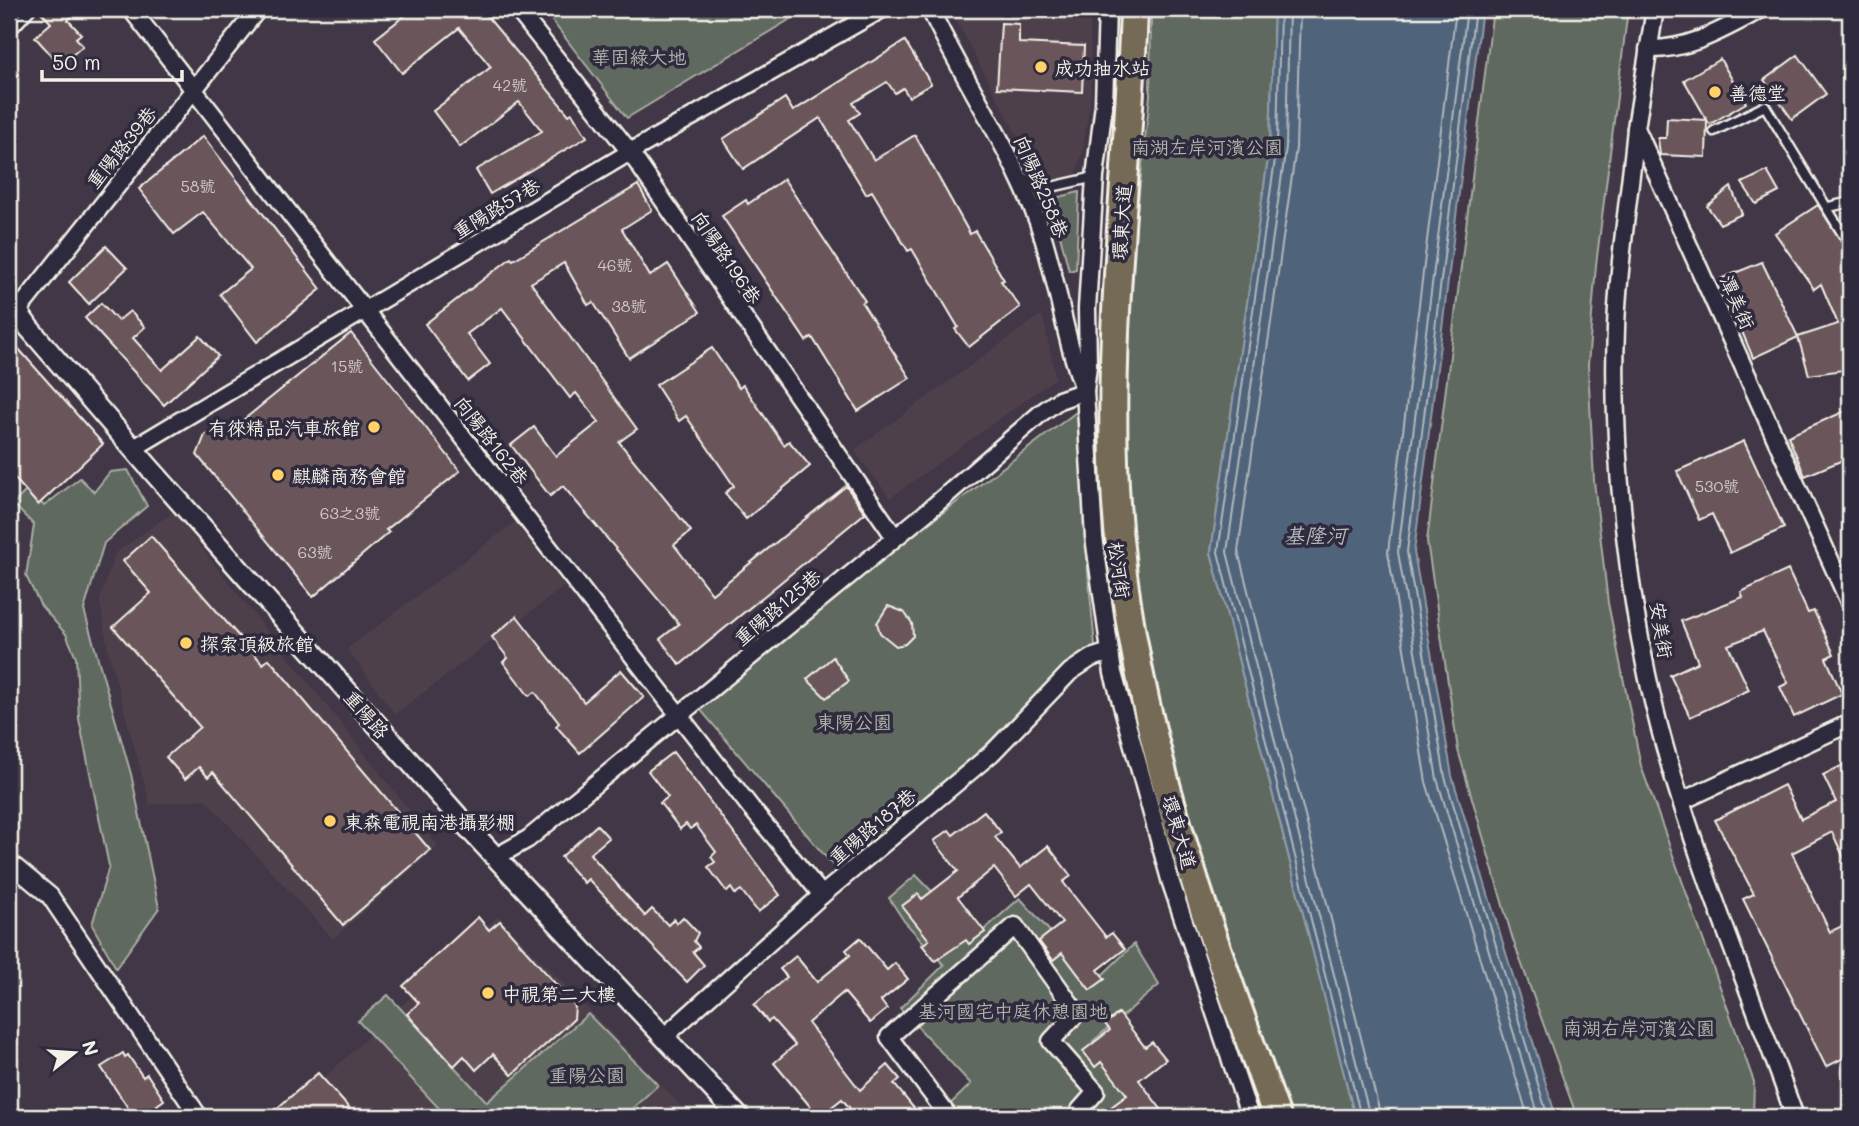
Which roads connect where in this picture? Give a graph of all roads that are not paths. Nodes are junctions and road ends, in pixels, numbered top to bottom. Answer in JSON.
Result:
{"nodes":[{"id":1,"x":31,"y":9,"type":"edge"},
{"id":2,"x":131,"y":9,"type":"edge"},
{"id":3,"x":258,"y":9,"type":"edge"},
{"id":4,"x":517,"y":9,"type":"edge"},
{"id":5,"x":882,"y":9,"type":"edge"},
{"id":6,"x":930,"y":9,"type":"edge"},
{"id":7,"x":1107,"y":9,"type":"edge"},
{"id":8,"x":1134,"y":9,"type":"edge"},
{"id":9,"x":1655,"y":9,"type":"edge"},
{"id":10,"x":1762,"y":9,"type":"edge"},
{"id":11,"x":9,"y":33,"type":"edge"},
{"id":12,"x":1648,"y":49,"type":"junction"},
{"id":13,"x":193,"y":91,"type":"junction"},
{"id":14,"x":1636,"y":128,"type":"junction"},
{"id":15,"x":1714,"y":131,"type":"dead end"},
{"id":16,"x":630,"y":152,"type":"junction"},
{"id":17,"x":1018,"y":174,"type":"junction"},
{"id":18,"x":1095,"y":177,"type":"junction"},
{"id":19,"x":1850,"y":202,"type":"edge"},
{"id":20,"x":1829,"y":207,"type":"junction"},
{"id":21,"x":1850,"y":246,"type":"edge"},
{"id":22,"x":11,"y":311,"type":"edge"},
{"id":23,"x":365,"y":312,"type":"junction"},
{"id":24,"x":1085,"y":391,"type":"junction"},
{"id":25,"x":134,"y":448,"type":"junction"},
{"id":26,"x":894,"y":536,"type":"junction"},
{"id":27,"x":1850,"y":604,"type":"edge"},
{"id":28,"x":1110,"y":652,"type":"junction"},
{"id":29,"x":679,"y":715,"type":"junction"},
{"id":30,"x":1850,"y":723,"type":"edge"},
{"id":31,"x":1682,"y":801,"type":"junction"},
{"id":32,"x":496,"y":858,"type":"junction"},
{"id":33,"x":9,"y":862,"type":"edge"},
{"id":34,"x":822,"y":895,"type":"junction"},
{"id":35,"x":663,"y":1038,"type":"junction"},
{"id":36,"x":199,"y":1117,"type":"edge"},
{"id":37,"x":739,"y":1117,"type":"edge"},
{"id":38,"x":949,"y":1117,"type":"edge"},
{"id":39,"x":1085,"y":1117,"type":"edge"},
{"id":40,"x":1250,"y":1117,"type":"edge"},
{"id":41,"x":1277,"y":1117,"type":"edge"},
{"id":42,"x":1796,"y":1117,"type":"edge"}],
"edges":[{"from":1,"to":11,"type":"lane"},
{"from":2,"to":13,"type":"street","name":"向陽路162巷"},
{"from":3,"to":13,"type":"street","name":"重陽路39巷"},
{"from":4,"to":16,"type":"street","name":"向陽路196巷"},
{"from":5,"to":16,"type":"street","name":"重陽路57巷"},
{"from":6,"to":17,"type":"street","name":"向陽路258巷"},
{"from":7,"to":18,"type":"street","name":"松河街"},
{"from":8,"to":41,"type":"highway","name":"環東大道"},
{"from":9,"to":12,"type":"street"},
{"from":10,"to":12,"type":"street"},
{"from":12,"to":14,"type":"street"},
{"from":13,"to":22,"type":"street","name":"重陽路39巷"},
{"from":13,"to":23,"type":"street","name":"向陽路162巷"},
{"from":14,"to":27,"type":"street","name":"潭美街"},
{"from":14,"to":31,"type":"street","name":"安美街"},
{"from":15,"to":20,"type":"lane"},
{"from":16,"to":23,"type":"street","name":"重陽路57巷"},
{"from":16,"to":26,"type":"street","name":"向陽路196巷"},
{"from":17,"to":18,"type":"lane"},
{"from":17,"to":24,"type":"street","name":"向陽路258巷"},
{"from":18,"to":24,"type":"street","name":"松河街"},
{"from":19,"to":20,"type":"lane"},
{"from":20,"to":21,"type":"lane"},
{"from":22,"to":25,"type":"street","name":"重陽路"},
{"from":23,"to":25,"type":"street","name":"重陽路57巷"},
{"from":23,"to":29,"type":"street","name":"向陽路162巷"},
{"from":24,"to":26,"type":"street","name":"重陽路125巷"},
{"from":24,"to":28,"type":"street","name":"松河街"},
{"from":25,"to":32,"type":"street","name":"重陽路"},
{"from":26,"to":29,"type":"street","name":"重陽路125巷"},
{"from":28,"to":34,"type":"street","name":"重陽路187巷"},
{"from":28,"to":40,"type":"street","name":"松河街"},
{"from":29,"to":32,"type":"street","name":"重陽路125巷"},
{"from":29,"to":34,"type":"street","name":"向陽路162巷"},
{"from":30,"to":31,"type":"street"},
{"from":31,"to":42,"type":"street","name":"安美街"},
{"from":32,"to":35,"type":"street","name":"重陽路"},
{"from":33,"to":36,"type":"street"},
{"from":34,"to":35,"type":"street","name":"重陽路187巷"},
{"from":35,"to":37,"type":"street","name":"重陽路"},
{"from":38,"to":39,"type":"street"}]}
